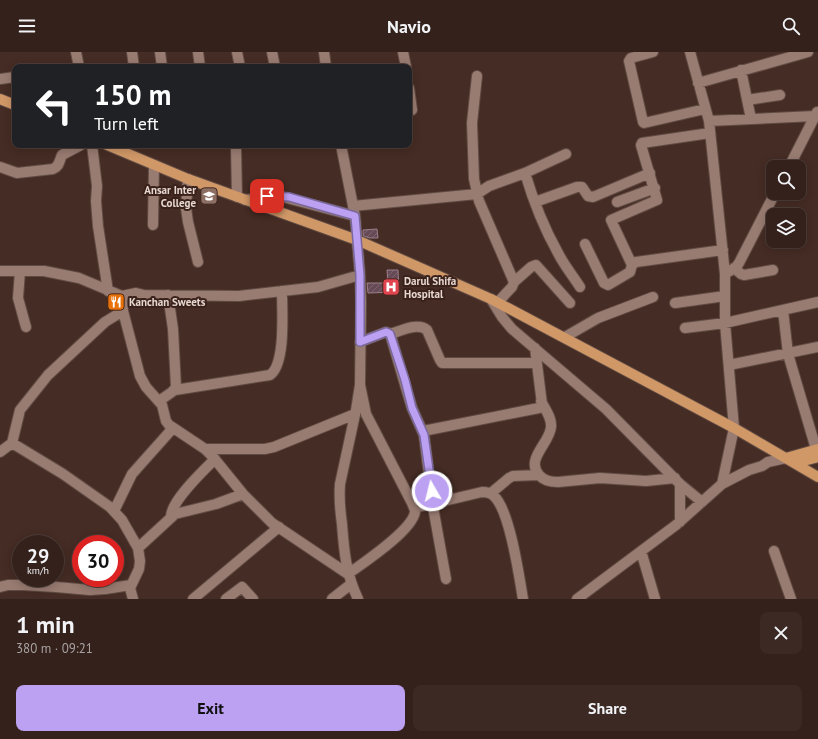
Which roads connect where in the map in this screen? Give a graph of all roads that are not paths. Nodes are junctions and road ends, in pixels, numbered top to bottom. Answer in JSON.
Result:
{"nodes":[{"id":1,"x":76,"y":52,"type":"edge"},
{"id":2,"x":132,"y":52,"type":"edge"},
{"id":3,"x":160,"y":52,"type":"edge"},
{"id":4,"x":198,"y":52,"type":"edge"},
{"id":5,"x":238,"y":52,"type":"edge"},
{"id":6,"x":272,"y":52,"type":"edge"},
{"id":7,"x":324,"y":52,"type":"edge"},
{"id":8,"x":403,"y":52,"type":"edge"},
{"id":9,"x":653,"y":52,"type":"edge"},
{"id":10,"x":690,"y":52,"type":"edge"},
{"id":11,"x":806,"y":52,"type":"edge"},
{"id":12,"x":78,"y":64,"type":"edge"},
{"id":13,"x":134,"y":64,"type":"edge"},
{"id":14,"x":162,"y":64,"type":"edge"},
{"id":15,"x":200,"y":64,"type":"edge"},
{"id":16,"x":240,"y":64,"type":"edge"},
{"id":17,"x":274,"y":64,"type":"edge"},
{"id":18,"x":326,"y":64,"type":"edge"},
{"id":19,"x":405,"y":64,"type":"edge"},
{"id":20,"x":741,"y":70,"type":"junction"},
{"id":21,"x":477,"y":76,"type":"dead end"},
{"id":22,"x":12,"y":77,"type":"edge"},
{"id":23,"x":0,"y":79,"type":"edge"},
{"id":24,"x":698,"y":83,"type":"junction"},
{"id":25,"x":780,"y":95,"type":"dead end"},
{"id":26,"x":0,"y":98,"type":"edge"},
{"id":27,"x":747,"y":100,"type":"junction"},
{"id":28,"x":12,"y":104,"type":"edge"},
{"id":29,"x":706,"y":109,"type":"junction"},
{"id":30,"x":817,"y":113,"type":"edge"},
{"id":31,"x":751,"y":119,"type":"junction"},
{"id":32,"x":709,"y":122,"type":"junction"},
{"id":33,"x":710,"y":133,"type":"junction"},
{"id":34,"x":75,"y":148,"type":"edge"},
{"id":35,"x":92,"y":148,"type":"edge"},
{"id":36,"x":114,"y":148,"type":"edge"},
{"id":37,"x":236,"y":148,"type":"edge"},
{"id":38,"x":342,"y":148,"type":"edge"},
{"id":39,"x":566,"y":154,"type":"dead end"},
{"id":40,"x":793,"y":160,"type":"edge"},
{"id":41,"x":154,"y":165,"type":"junction"},
{"id":42,"x":0,"y":167,"type":"edge"},
{"id":43,"x":525,"y":173,"type":"junction"},
{"id":44,"x":650,"y":173,"type":"junction"},
{"id":45,"x":188,"y":179,"type":"junction"},
{"id":46,"x":655,"y":188,"type":"junction"},
{"id":47,"x":477,"y":194,"type":"junction"},
{"id":48,"x":241,"y":198,"type":"junction"},
{"id":49,"x":771,"y":200,"type":"edge"},
{"id":50,"x":535,"y":202,"type":"junction"},
{"id":51,"x":617,"y":202,"type":"dead end"},
{"id":52,"x":354,"y":211,"type":"junction"},
{"id":53,"x":153,"y":225,"type":"dead end"},
{"id":54,"x":357,"y":240,"type":"junction"},
{"id":55,"x":585,"y":244,"type":"dead end"},
{"id":56,"x":723,"y":250,"type":"junction"},
{"id":57,"x":198,"y":262,"type":"dead end"},
{"id":58,"x":632,"y":265,"type":"junction"},
{"id":59,"x":734,"y":268,"type":"junction"},
{"id":60,"x":773,"y":270,"type":"dead end"},
{"id":61,"x":0,"y":271,"type":"edge"},
{"id":62,"x":20,"y":271,"type":"junction"},
{"id":63,"x":725,"y":274,"type":"junction"},
{"id":64,"x":360,"y":275,"type":"junction"},
{"id":65,"x":514,"y":282,"type":"junction"},
{"id":66,"x":580,"y":287,"type":"dead end"},
{"id":67,"x":108,"y":291,"type":"junction"},
{"id":68,"x":282,"y":291,"type":"junction"},
{"id":69,"x":168,"y":295,"type":"junction"},
{"id":70,"x":122,"y":296,"type":"junction"},
{"id":71,"x":725,"y":296,"type":"junction"},
{"id":72,"x":653,"y":298,"type":"dead end"},
{"id":73,"x":495,"y":300,"type":"junction"},
{"id":74,"x":818,"y":302,"type":"edge"},
{"id":75,"x":570,"y":303,"type":"dead end"},
{"id":76,"x":675,"y":303,"type":"dead end"},
{"id":77,"x":782,"y":310,"type":"junction"},
{"id":78,"x":123,"y":311,"type":"junction"},
{"id":79,"x":725,"y":324,"type":"junction"},
{"id":80,"x":26,"y":327,"type":"dead end"},
{"id":81,"x":685,"y":328,"type":"dead end"},
{"id":82,"x":390,"y":334,"type":"junction"},
{"id":83,"x":565,"y":337,"type":"junction"},
{"id":84,"x":360,"y":342,"type":"junction"},
{"id":85,"x":818,"y":347,"type":"edge"},
{"id":86,"x":535,"y":348,"type":"junction"},
{"id":87,"x":788,"y":354,"type":"junction"},
{"id":88,"x":536,"y":363,"type":"junction"},
{"id":89,"x":729,"y":365,"type":"junction"},
{"id":90,"x":360,"y":385,"type":"junction"},
{"id":91,"x":175,"y":390,"type":"junction"},
{"id":92,"x":159,"y":401,"type":"junction"},
{"id":93,"x":541,"y":401,"type":"junction"},
{"id":94,"x":355,"y":414,"type":"junction"},
{"id":95,"x":173,"y":428,"type":"junction"},
{"id":96,"x":734,"y":428,"type":"junction"},
{"id":97,"x":423,"y":431,"type":"junction"},
{"id":98,"x":12,"y":443,"type":"junction"},
{"id":99,"x":205,"y":449,"type":"junction"},
{"id":100,"x":0,"y":452,"type":"edge"},
{"id":101,"x":817,"y":452,"type":"edge"},
{"id":102,"x":786,"y":458,"type":"junction"},
{"id":103,"x":215,"y":459,"type":"junction"},
{"id":104,"x":796,"y":463,"type":"junction"},
{"id":105,"x":762,"y":466,"type":"junction"},
{"id":106,"x":539,"y":475,"type":"junction"},
{"id":107,"x":818,"y":477,"type":"edge"},
{"id":108,"x":677,"y":481,"type":"junction"},
{"id":109,"x":722,"y":484,"type":"junction"},
{"id":110,"x":491,"y":493,"type":"junction"},
{"id":111,"x":243,"y":494,"type":"junction"},
{"id":112,"x":702,"y":502,"type":"junction"},
{"id":113,"x":433,"y":504,"type":"junction"},
{"id":114,"x":414,"y":508,"type":"junction"},
{"id":115,"x":114,"y":511,"type":"junction"},
{"id":116,"x":171,"y":516,"type":"junction"},
{"id":117,"x":680,"y":522,"type":"junction"},
{"id":118,"x":279,"y":527,"type":"junction"},
{"id":119,"x":138,"y":548,"type":"junction"},
{"id":120,"x":641,"y":551,"type":"junction"},
{"id":121,"x":774,"y":551,"type":"dead end"},
{"id":122,"x":349,"y":579,"type":"junction"},
{"id":123,"x":446,"y":579,"type":"dead end"},
{"id":124,"x":131,"y":584,"type":"junction"},
{"id":125,"x":0,"y":587,"type":"edge"},
{"id":126,"x":89,"y":595,"type":"edge"},
{"id":127,"x":133,"y":599,"type":"edge"},
{"id":128,"x":193,"y":599,"type":"edge"},
{"id":129,"x":226,"y":599,"type":"edge"},
{"id":130,"x":253,"y":599,"type":"edge"},
{"id":131,"x":332,"y":599,"type":"edge"},
{"id":132,"x":358,"y":599,"type":"edge"},
{"id":133,"x":523,"y":599,"type":"edge"},
{"id":134,"x":577,"y":599,"type":"edge"},
{"id":135,"x":655,"y":599,"type":"edge"},
{"id":136,"x":791,"y":599,"type":"edge"}],
"edges":[{"from":1,"to":12,"type":"street"},
{"from":2,"to":13,"type":"street"},
{"from":3,"to":14,"type":"street"},
{"from":4,"to":15,"type":"street"},
{"from":5,"to":16,"type":"street"},
{"from":6,"to":17,"type":"street"},
{"from":7,"to":18,"type":"street"},
{"from":8,"to":19,"type":"street"},
{"from":9,"to":29,"type":"street"},
{"from":10,"to":24,"type":"street"},
{"from":11,"to":20,"type":"street"},
{"from":20,"to":24,"type":"street"},
{"from":20,"to":27,"type":"street"},
{"from":21,"to":47,"type":"street"},
{"from":22,"to":23,"type":"street"},
{"from":24,"to":29,"type":"street"},
{"from":25,"to":27,"type":"street"},
{"from":26,"to":28,"type":"main road"},
{"from":27,"to":31,"type":"street"},
{"from":29,"to":32,"type":"street"},
{"from":30,"to":31,"type":"street"},
{"from":30,"to":40,"type":"street"},
{"from":31,"to":32,"type":"street"},
{"from":32,"to":33,"type":"street"},
{"from":33,"to":44,"type":"street"},
{"from":33,"to":56,"type":"street"},
{"from":34,"to":42,"type":"street"},
{"from":35,"to":67,"type":"street"},
{"from":36,"to":41,"type":"main road"},
{"from":37,"to":48,"type":"street"},
{"from":38,"to":52,"type":"street"},
{"from":39,"to":43,"type":"street"},
{"from":41,"to":45,"type":"main road"},
{"from":41,"to":53,"type":"street"},
{"from":43,"to":47,"type":"street"},
{"from":43,"to":50,"type":"street"},
{"from":44,"to":46,"type":"street"},
{"from":44,"to":50,"type":"street"},
{"from":45,"to":48,"type":"main road"},
{"from":45,"to":57,"type":"street"},
{"from":46,"to":51,"type":"street"},
{"from":46,"to":58,"type":"street"},
{"from":47,"to":52,"type":"street"},
{"from":47,"to":65,"type":"street"},
{"from":48,"to":52,"type":"street"},
{"from":48,"to":54,"type":"main road"},
{"from":49,"to":59,"type":"street"},
{"from":50,"to":66,"type":"street"},
{"from":52,"to":54,"type":"street"},
{"from":54,"to":64,"type":"street"},
{"from":54,"to":73,"type":"main road"},
{"from":55,"to":58,"type":"street"},
{"from":56,"to":58,"type":"street"},
{"from":56,"to":63,"type":"street"},
{"from":59,"to":60,"type":"street"},
{"from":59,"to":63,"type":"street"},
{"from":61,"to":62,"type":"street"},
{"from":62,"to":67,"type":"street"},
{"from":62,"to":80,"type":"street"},
{"from":63,"to":71,"type":"street"},
{"from":64,"to":68,"type":"street"},
{"from":64,"to":84,"type":"street"},
{"from":65,"to":73,"type":"street"},
{"from":65,"to":75,"type":"street"},
{"from":67,"to":70,"type":"street"},
{"from":68,"to":69,"type":"street"},
{"from":68,"to":91,"type":"street"},
{"from":69,"to":70,"type":"street"},
{"from":69,"to":91,"type":"street"},
{"from":70,"to":78,"type":"street"},
{"from":71,"to":76,"type":"street"},
{"from":71,"to":79,"type":"street"},
{"from":72,"to":83,"type":"street"},
{"from":73,"to":83,"type":"main road"},
{"from":73,"to":86,"type":"street"},
{"from":74,"to":77,"type":"street"},
{"from":77,"to":79,"type":"street"},
{"from":77,"to":87,"type":"street"},
{"from":78,"to":92,"type":"street"},
{"from":78,"to":98,"type":"street"},
{"from":79,"to":81,"type":"street"},
{"from":79,"to":89,"type":"street"},
{"from":82,"to":84,"type":"street"},
{"from":82,"to":88,"type":"street"},
{"from":82,"to":97,"type":"street"},
{"from":83,"to":96,"type":"main road"},
{"from":84,"to":90,"type":"street"},
{"from":85,"to":87,"type":"street"},
{"from":86,"to":88,"type":"street"},
{"from":86,"to":108,"type":"street"},
{"from":87,"to":89,"type":"street"},
{"from":87,"to":101,"type":"street"},
{"from":88,"to":93,"type":"street"},
{"from":89,"to":96,"type":"street"},
{"from":90,"to":94,"type":"street"},
{"from":90,"to":114,"type":"street"},
{"from":91,"to":92,"type":"street"},
{"from":92,"to":95,"type":"street"},
{"from":93,"to":97,"type":"street"},
{"from":93,"to":106,"type":"street"},
{"from":94,"to":99,"type":"street"},
{"from":94,"to":122,"type":"street"},
{"from":95,"to":99,"type":"street"},
{"from":95,"to":115,"type":"street"},
{"from":96,"to":102,"type":"main road"},
{"from":96,"to":109,"type":"street"},
{"from":97,"to":113,"type":"street"},
{"from":98,"to":100,"type":"street"},
{"from":98,"to":115,"type":"street"},
{"from":99,"to":103,"type":"street"},
{"from":101,"to":102,"type":"main road"},
{"from":101,"to":104,"type":"main road"},
{"from":102,"to":104,"type":"main road"},
{"from":102,"to":105,"type":"street"},
{"from":103,"to":111,"type":"street"},
{"from":103,"to":116,"type":"street"},
{"from":104,"to":105,"type":"street"},
{"from":104,"to":107,"type":"main road"},
{"from":105,"to":109,"type":"street"},
{"from":106,"to":108,"type":"street"},
{"from":106,"to":110,"type":"street"},
{"from":108,"to":112,"type":"street"},
{"from":108,"to":117,"type":"street"},
{"from":109,"to":112,"type":"street"},
{"from":110,"to":113,"type":"street"},
{"from":110,"to":133,"type":"street"},
{"from":111,"to":116,"type":"street"},
{"from":111,"to":118,"type":"street"},
{"from":112,"to":117,"type":"street"},
{"from":113,"to":114,"type":"street"},
{"from":113,"to":123,"type":"street"},
{"from":114,"to":122,"type":"street"},
{"from":115,"to":119,"type":"street"},
{"from":116,"to":119,"type":"street"},
{"from":117,"to":120,"type":"street"},
{"from":118,"to":122,"type":"street"},
{"from":118,"to":128,"type":"street"},
{"from":119,"to":124,"type":"street"},
{"from":120,"to":134,"type":"street"},
{"from":120,"to":135,"type":"street"},
{"from":121,"to":136,"type":"street"},
{"from":122,"to":131,"type":"street"},
{"from":122,"to":132,"type":"street"},
{"from":124,"to":126,"type":"street"},
{"from":124,"to":127,"type":"street"},
{"from":125,"to":126,"type":"street"},
{"from":129,"to":130,"type":"street"}]}
